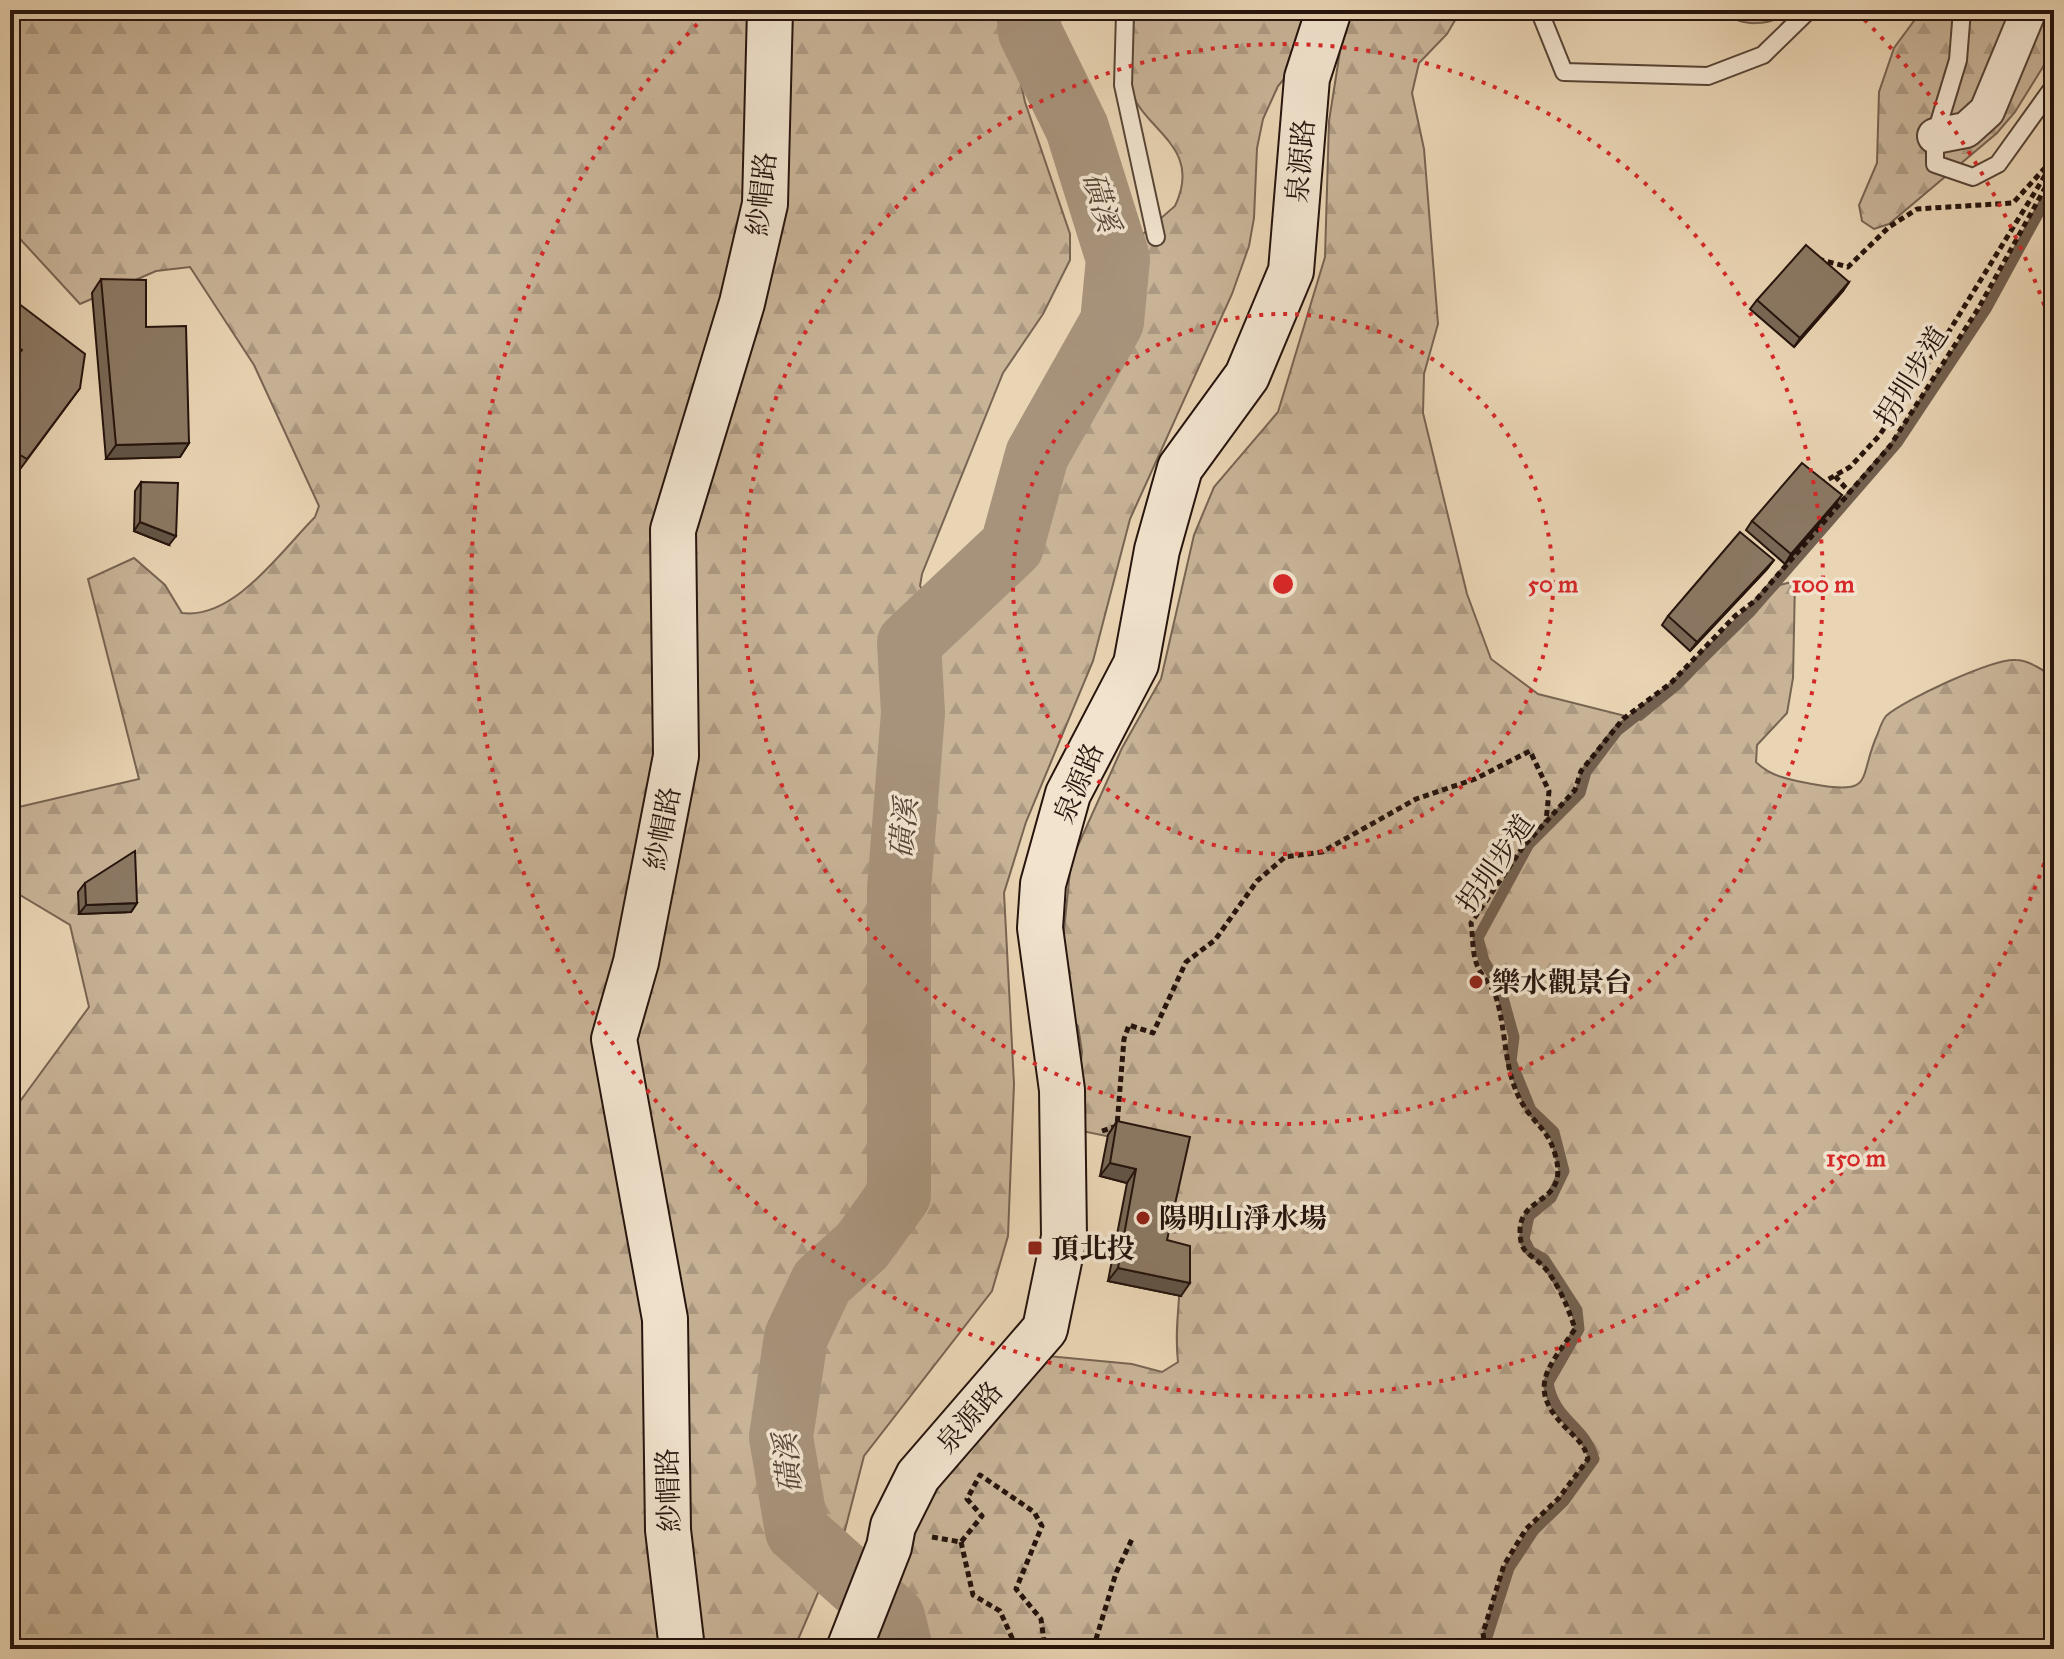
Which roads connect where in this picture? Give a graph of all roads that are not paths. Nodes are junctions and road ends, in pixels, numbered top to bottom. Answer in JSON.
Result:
{"nodes":[{"id":1,"x":770,"y":10,"type":"edge"},
{"id":2,"x":1128,"y":10,"type":"edge"},
{"id":3,"x":1329,"y":10,"type":"edge"},
{"id":4,"x":1539,"y":10,"type":"edge"},
{"id":5,"x":1809,"y":10,"type":"edge"},
{"id":6,"x":1962,"y":10,"type":"edge"},
{"id":7,"x":2029,"y":10,"type":"edge"},
{"id":8,"x":2054,"y":86,"type":"edge"},
{"id":9,"x":1935,"y":136,"type":"junction"},
{"id":10,"x":1156,"y":237,"type":"dead end"},
{"id":11,"x":682,"y":1649,"type":"edge"},
{"id":12,"x":849,"y":1649,"type":"edge"}],
"edges":[{"from":1,"to":11,"type":"street","name":"紗帽路"},
{"from":2,"to":10,"type":"lane"},
{"from":3,"to":12,"type":"street","name":"泉源路"},
{"from":4,"to":5,"type":"lane"},
{"from":6,"to":9,"type":"lane"},
{"from":7,"to":9,"type":"street"},
{"from":8,"to":9,"type":"lane"}]}
